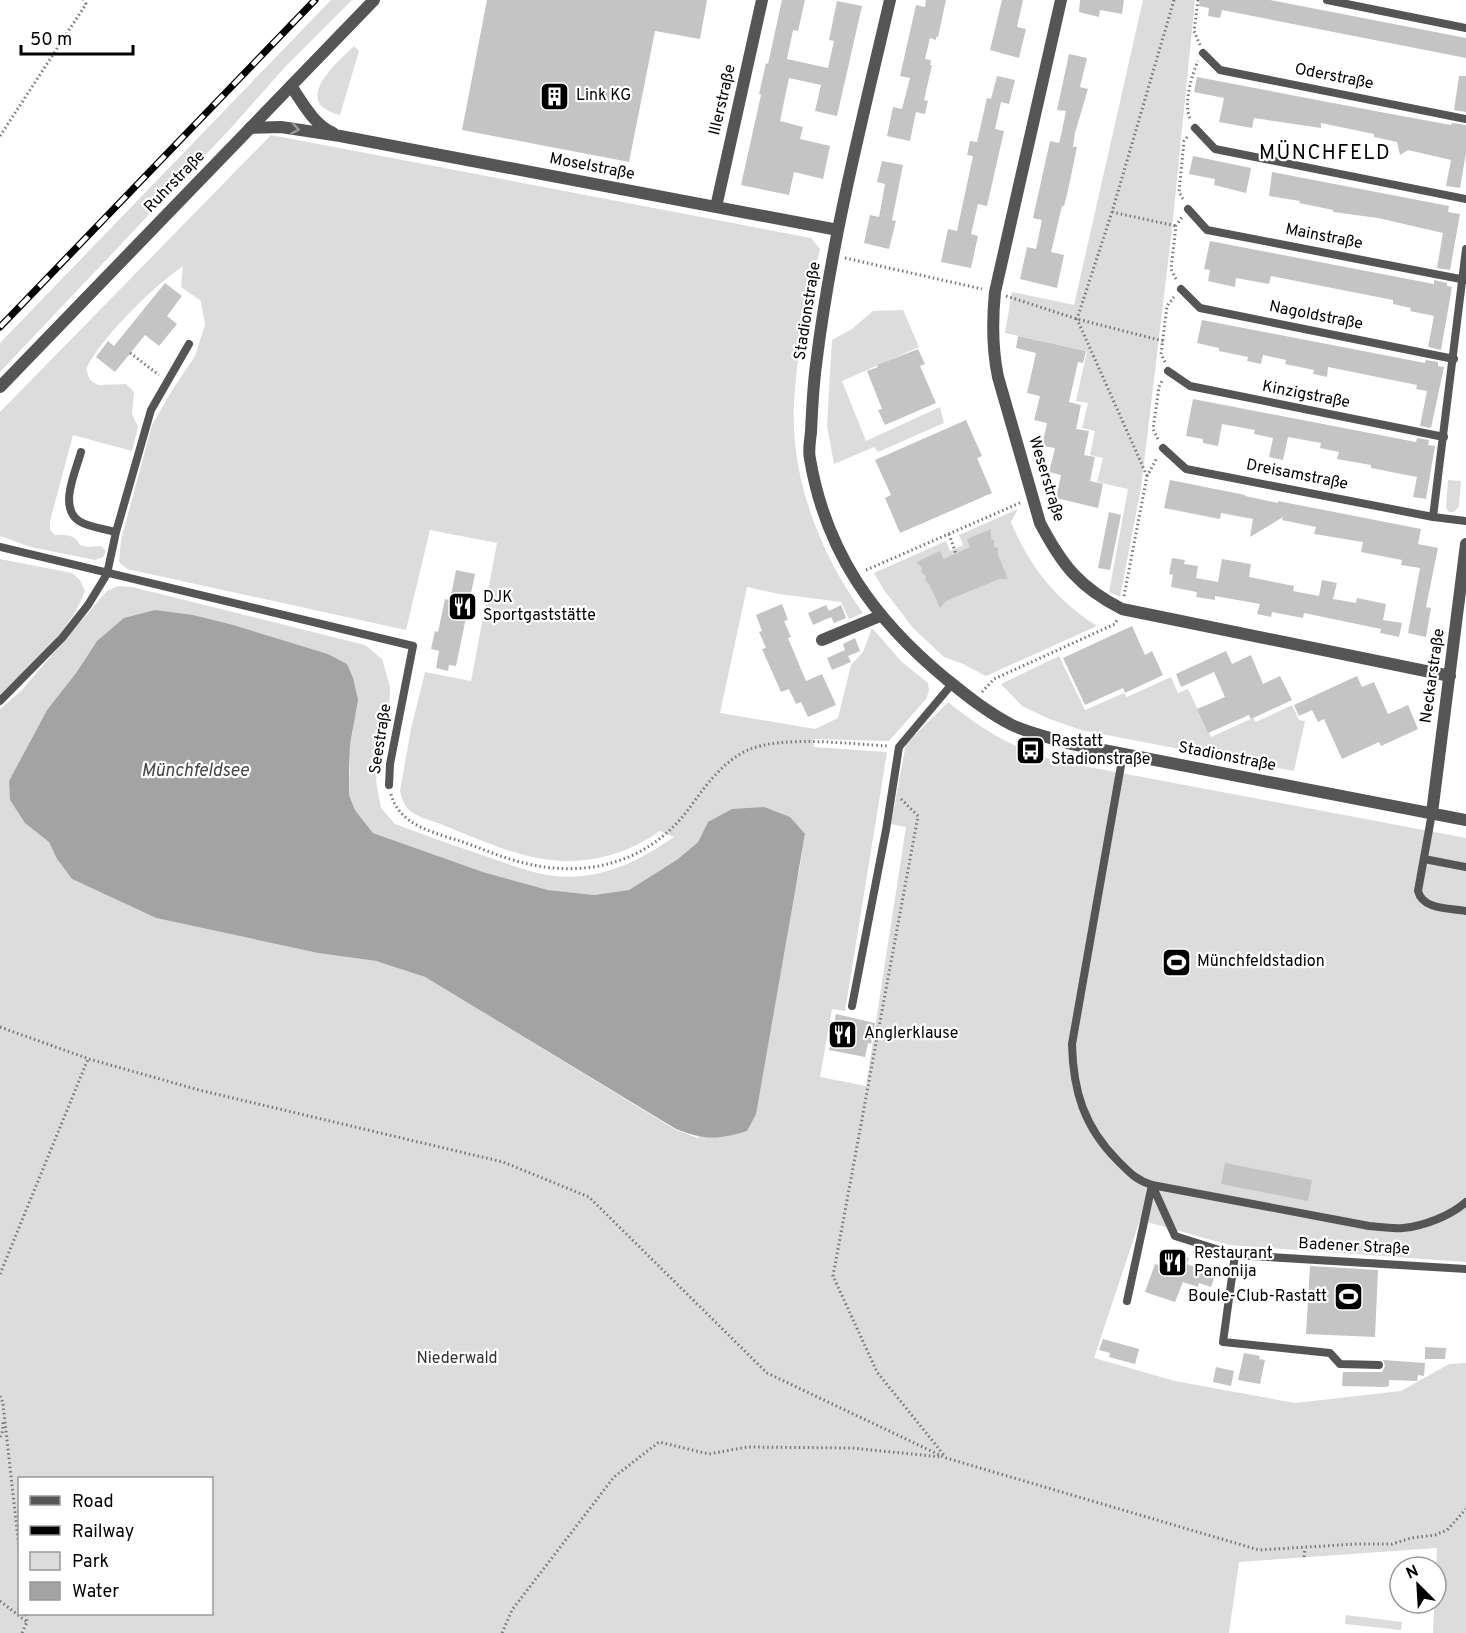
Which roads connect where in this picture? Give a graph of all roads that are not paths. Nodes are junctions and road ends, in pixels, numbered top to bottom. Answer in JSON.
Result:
{"nodes":[{"id":1,"x":374,"y":0,"type":"edge"},
{"id":2,"x":762,"y":0,"type":"edge"},
{"id":3,"x":890,"y":0,"type":"edge"},
{"id":4,"x":1061,"y":0,"type":"edge"},
{"id":5,"x":1327,"y":0,"type":"edge"},
{"id":6,"x":1466,"y":28,"type":"edge"},
{"id":7,"x":1203,"y":52,"type":"road end"},
{"id":8,"x":291,"y":86,"type":"junction"},
{"id":9,"x":1466,"y":119,"type":"edge"},
{"id":10,"x":250,"y":128,"type":"junction"},
{"id":11,"x":1195,"y":128,"type":"road end"},
{"id":12,"x":340,"y":136,"type":"junction"},
{"id":13,"x":1466,"y":199,"type":"edge"},
{"id":14,"x":716,"y":207,"type":"junction"},
{"id":15,"x":1188,"y":209,"type":"road end"},
{"id":16,"x":838,"y":230,"type":"junction"},
{"id":17,"x":1466,"y":249,"type":"edge"},
{"id":18,"x":1464,"y":280,"type":"edge"},
{"id":19,"x":1181,"y":289,"type":"road end"},
{"id":20,"x":189,"y":344,"type":"dead end"},
{"id":21,"x":1454,"y":359,"type":"junction"},
{"id":22,"x":1168,"y":371,"type":"road end"},
{"id":23,"x":0,"y":387,"type":"edge"},
{"id":24,"x":1444,"y":437,"type":"junction"},
{"id":25,"x":1163,"y":448,"type":"road end"},
{"id":26,"x":81,"y":452,"type":"dead end"},
{"id":27,"x":1433,"y":517,"type":"junction"},
{"id":28,"x":1466,"y":521,"type":"edge"},
{"id":29,"x":116,"y":532,"type":"junction"},
{"id":30,"x":1466,"y":544,"type":"edge"},
{"id":31,"x":0,"y":547,"type":"edge"},
{"id":32,"x":107,"y":574,"type":"junction"},
{"id":33,"x":880,"y":616,"type":"junction"},
{"id":34,"x":822,"y":640,"type":"dead end"},
{"id":35,"x":1450,"y":676,"type":"junction"},
{"id":36,"x":952,"y":684,"type":"junction"},
{"id":37,"x":0,"y":701,"type":"edge"},
{"id":38,"x":1123,"y":754,"type":"junction"},
{"id":39,"x":389,"y":785,"type":"road end"},
{"id":40,"x":1432,"y":813,"type":"junction"},
{"id":41,"x":1466,"y":820,"type":"edge"},
{"id":42,"x":1424,"y":859,"type":"junction"},
{"id":43,"x":1466,"y":867,"type":"edge"},
{"id":44,"x":1466,"y":911,"type":"edge"},
{"id":45,"x":852,"y":1006,"type":"dead end"},
{"id":46,"x":1152,"y":1185,"type":"junction"},
{"id":47,"x":1466,"y":1202,"type":"edge"},
{"id":48,"x":1235,"y":1255,"type":"junction"},
{"id":49,"x":1466,"y":1269,"type":"edge"},
{"id":50,"x":1126,"y":1301,"type":"dead end"},
{"id":51,"x":1379,"y":1365,"type":"dead end"}],
"edges":[{"from":1,"to":8,"type":"street","name":"Ruhrstraße"},
{"from":2,"to":14,"type":"street","name":"Illerstraße"},
{"from":3,"to":16,"type":"street","name":"Stadionstraße"},
{"from":4,"to":35,"type":"street","name":"Weserstraße"},
{"from":5,"to":6,"type":"lane"},
{"from":7,"to":9,"type":"lane","name":"Oderstraße"},
{"from":8,"to":10,"type":"street","name":"Ruhrstraße"},
{"from":8,"to":12,"type":"street","name":"Moselstraße"},
{"from":10,"to":12,"type":"street","name":"Moselstraße","one_way":true},
{"from":10,"to":23,"type":"street","name":"Ruhrstraße"},
{"from":11,"to":13,"type":"lane"},
{"from":12,"to":14,"type":"street","name":"Moselstraße"},
{"from":14,"to":16,"type":"street","name":"Moselstraße"},
{"from":15,"to":18,"type":"lane","name":"Mainstraße"},
{"from":16,"to":33,"type":"street","name":"Stadionstraße"},
{"from":17,"to":18,"type":"lane"},
{"from":18,"to":21,"type":"lane"},
{"from":19,"to":21,"type":"lane","name":"Nagoldstraße"},
{"from":20,"to":29,"type":"lane"},
{"from":21,"to":24,"type":"lane"},
{"from":22,"to":24,"type":"lane","name":"Kinzigstraße"},
{"from":24,"to":27,"type":"lane"},
{"from":25,"to":27,"type":"lane","name":"Dreisamstraße"},
{"from":26,"to":29,"type":"lane"},
{"from":27,"to":28,"type":"lane","name":"Dreisamstraße"},
{"from":29,"to":32,"type":"lane"},
{"from":30,"to":35,"type":"street","name":"Neckarstraße"},
{"from":31,"to":32,"type":"lane","name":"Seestraße"},
{"from":32,"to":37,"type":"lane"},
{"from":32,"to":39,"type":"lane","name":"Seestraße"},
{"from":33,"to":34,"type":"street"},
{"from":33,"to":36,"type":"street","name":"Stadionstraße"},
{"from":35,"to":40,"type":"street","name":"Neckarstraße"},
{"from":36,"to":38,"type":"street","name":"Stadionstraße"},
{"from":36,"to":45,"type":"lane"},
{"from":38,"to":40,"type":"street","name":"Stadionstraße"},
{"from":38,"to":46,"type":"lane"},
{"from":40,"to":41,"type":"street","name":"Stadionstraße"},
{"from":40,"to":42,"type":"lane"},
{"from":42,"to":43,"type":"lane"},
{"from":42,"to":44,"type":"lane"},
{"from":46,"to":47,"type":"lane"},
{"from":46,"to":48,"type":"lane","name":"Badener Straße"},
{"from":46,"to":50,"type":"lane"},
{"from":48,"to":49,"type":"lane","name":"Badener Straße"},
{"from":48,"to":51,"type":"lane"}]}
